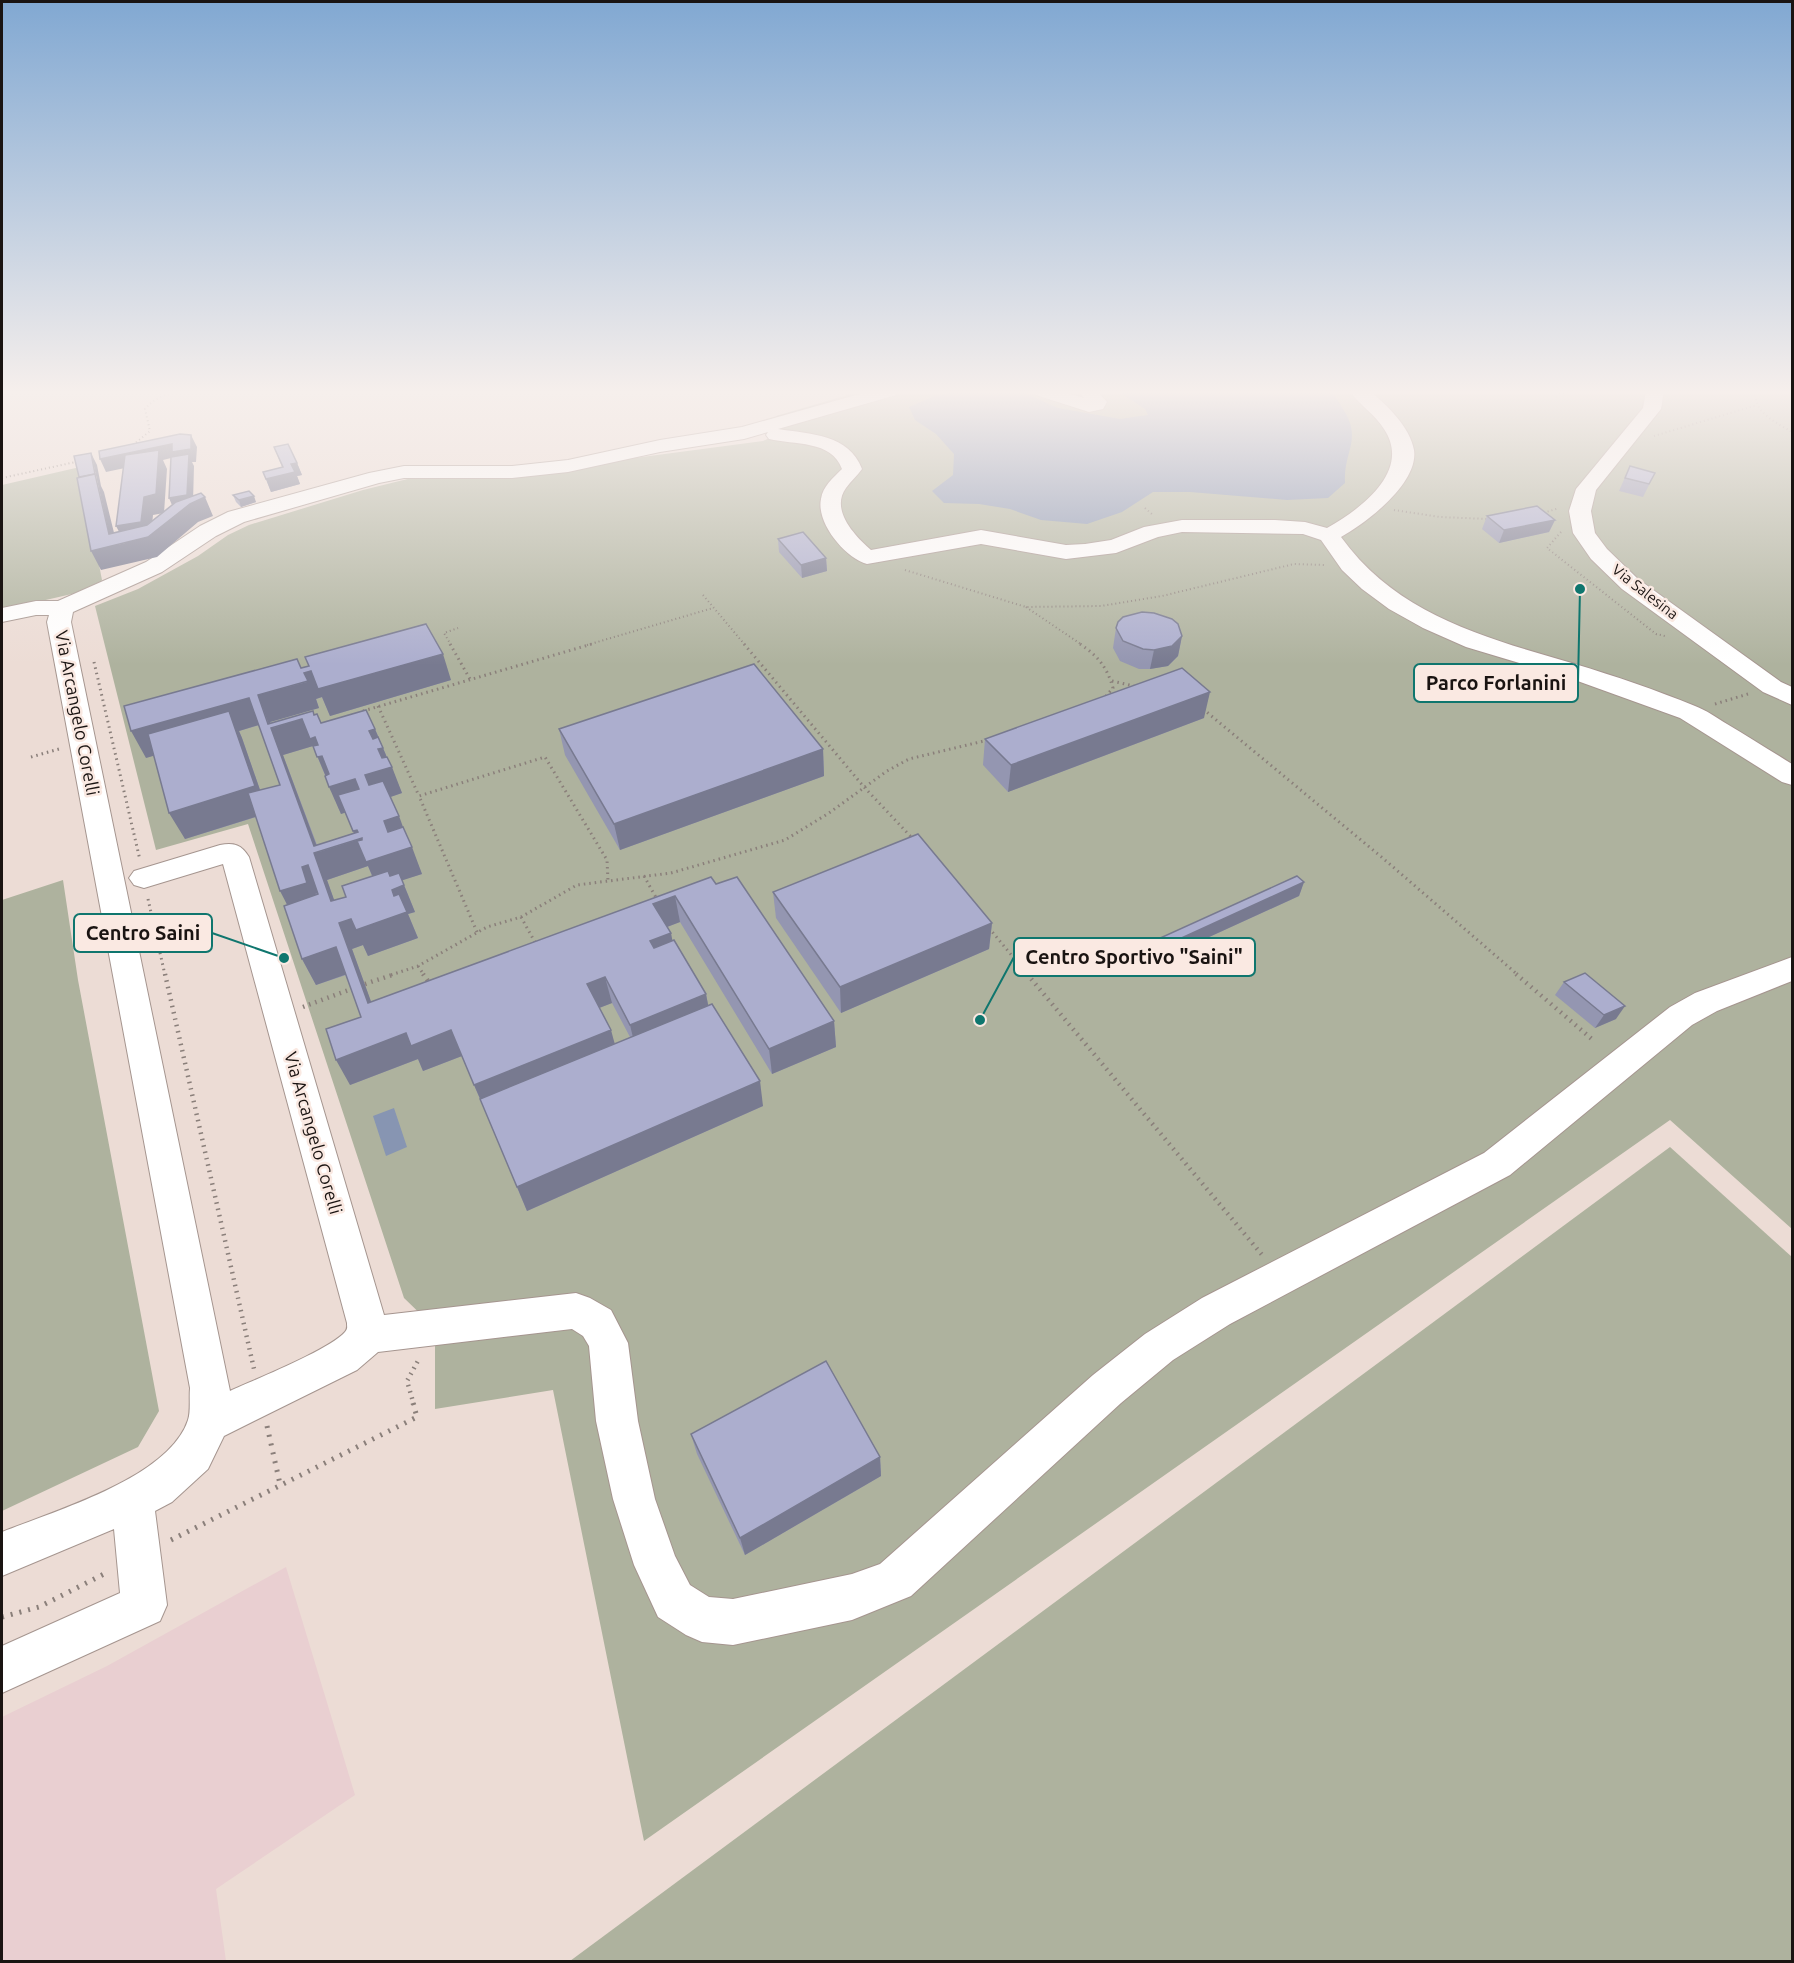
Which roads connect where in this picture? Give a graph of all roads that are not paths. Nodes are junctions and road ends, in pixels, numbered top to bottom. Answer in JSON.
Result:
{"nodes":[{"id":1,"x":355,"y":483,"type":"edge"},
{"id":2,"x":840,"y":483,"type":"edge"},
{"id":3,"x":1392,"y":483,"type":"edge"},
{"id":4,"x":1591,"y":483,"type":"edge"},
{"id":5,"x":1329,"y":536,"type":"junction"},
{"id":6,"x":62,"y":608,"type":"junction"},
{"id":7,"x":2,"y":615,"type":"edge"},
{"id":8,"x":1782,"y":692,"type":"edge"},
{"id":9,"x":1792,"y":776,"type":"edge"},
{"id":10,"x":128,"y":883,"type":"junction"},
{"id":11,"x":1792,"y":969,"type":"edge"},
{"id":12,"x":367,"y":1335,"type":"junction"},
{"id":13,"x":209,"y":1422,"type":"junction"},
{"id":14,"x":132,"y":1500,"type":"junction"},
{"id":15,"x":2,"y":1554,"type":"edge"},
{"id":16,"x":2,"y":1670,"type":"edge"}],
"edges":[{"from":1,"to":6,"type":"street"},
{"from":2,"to":5,"type":"street"},
{"from":3,"to":5,"type":"street"},
{"from":4,"to":8,"type":"street","name":"Via Salesina"},
{"from":5,"to":9,"type":"street"},
{"from":6,"to":7,"type":"street"},
{"from":6,"to":10,"type":"street","name":"Via Arcangelo Corelli"},
{"from":10,"to":12,"type":"street","name":"Via Arcangelo Corelli"},
{"from":10,"to":13,"type":"street","name":"Via Arcangelo Corelli"},
{"from":11,"to":12,"type":"street"},
{"from":12,"to":13,"type":"street"},
{"from":13,"to":14,"type":"street","name":"Via Arcangelo Corelli"},
{"from":14,"to":15,"type":"street","name":"Via Arcangelo Corelli"},
{"from":14,"to":16,"type":"street"}]}
